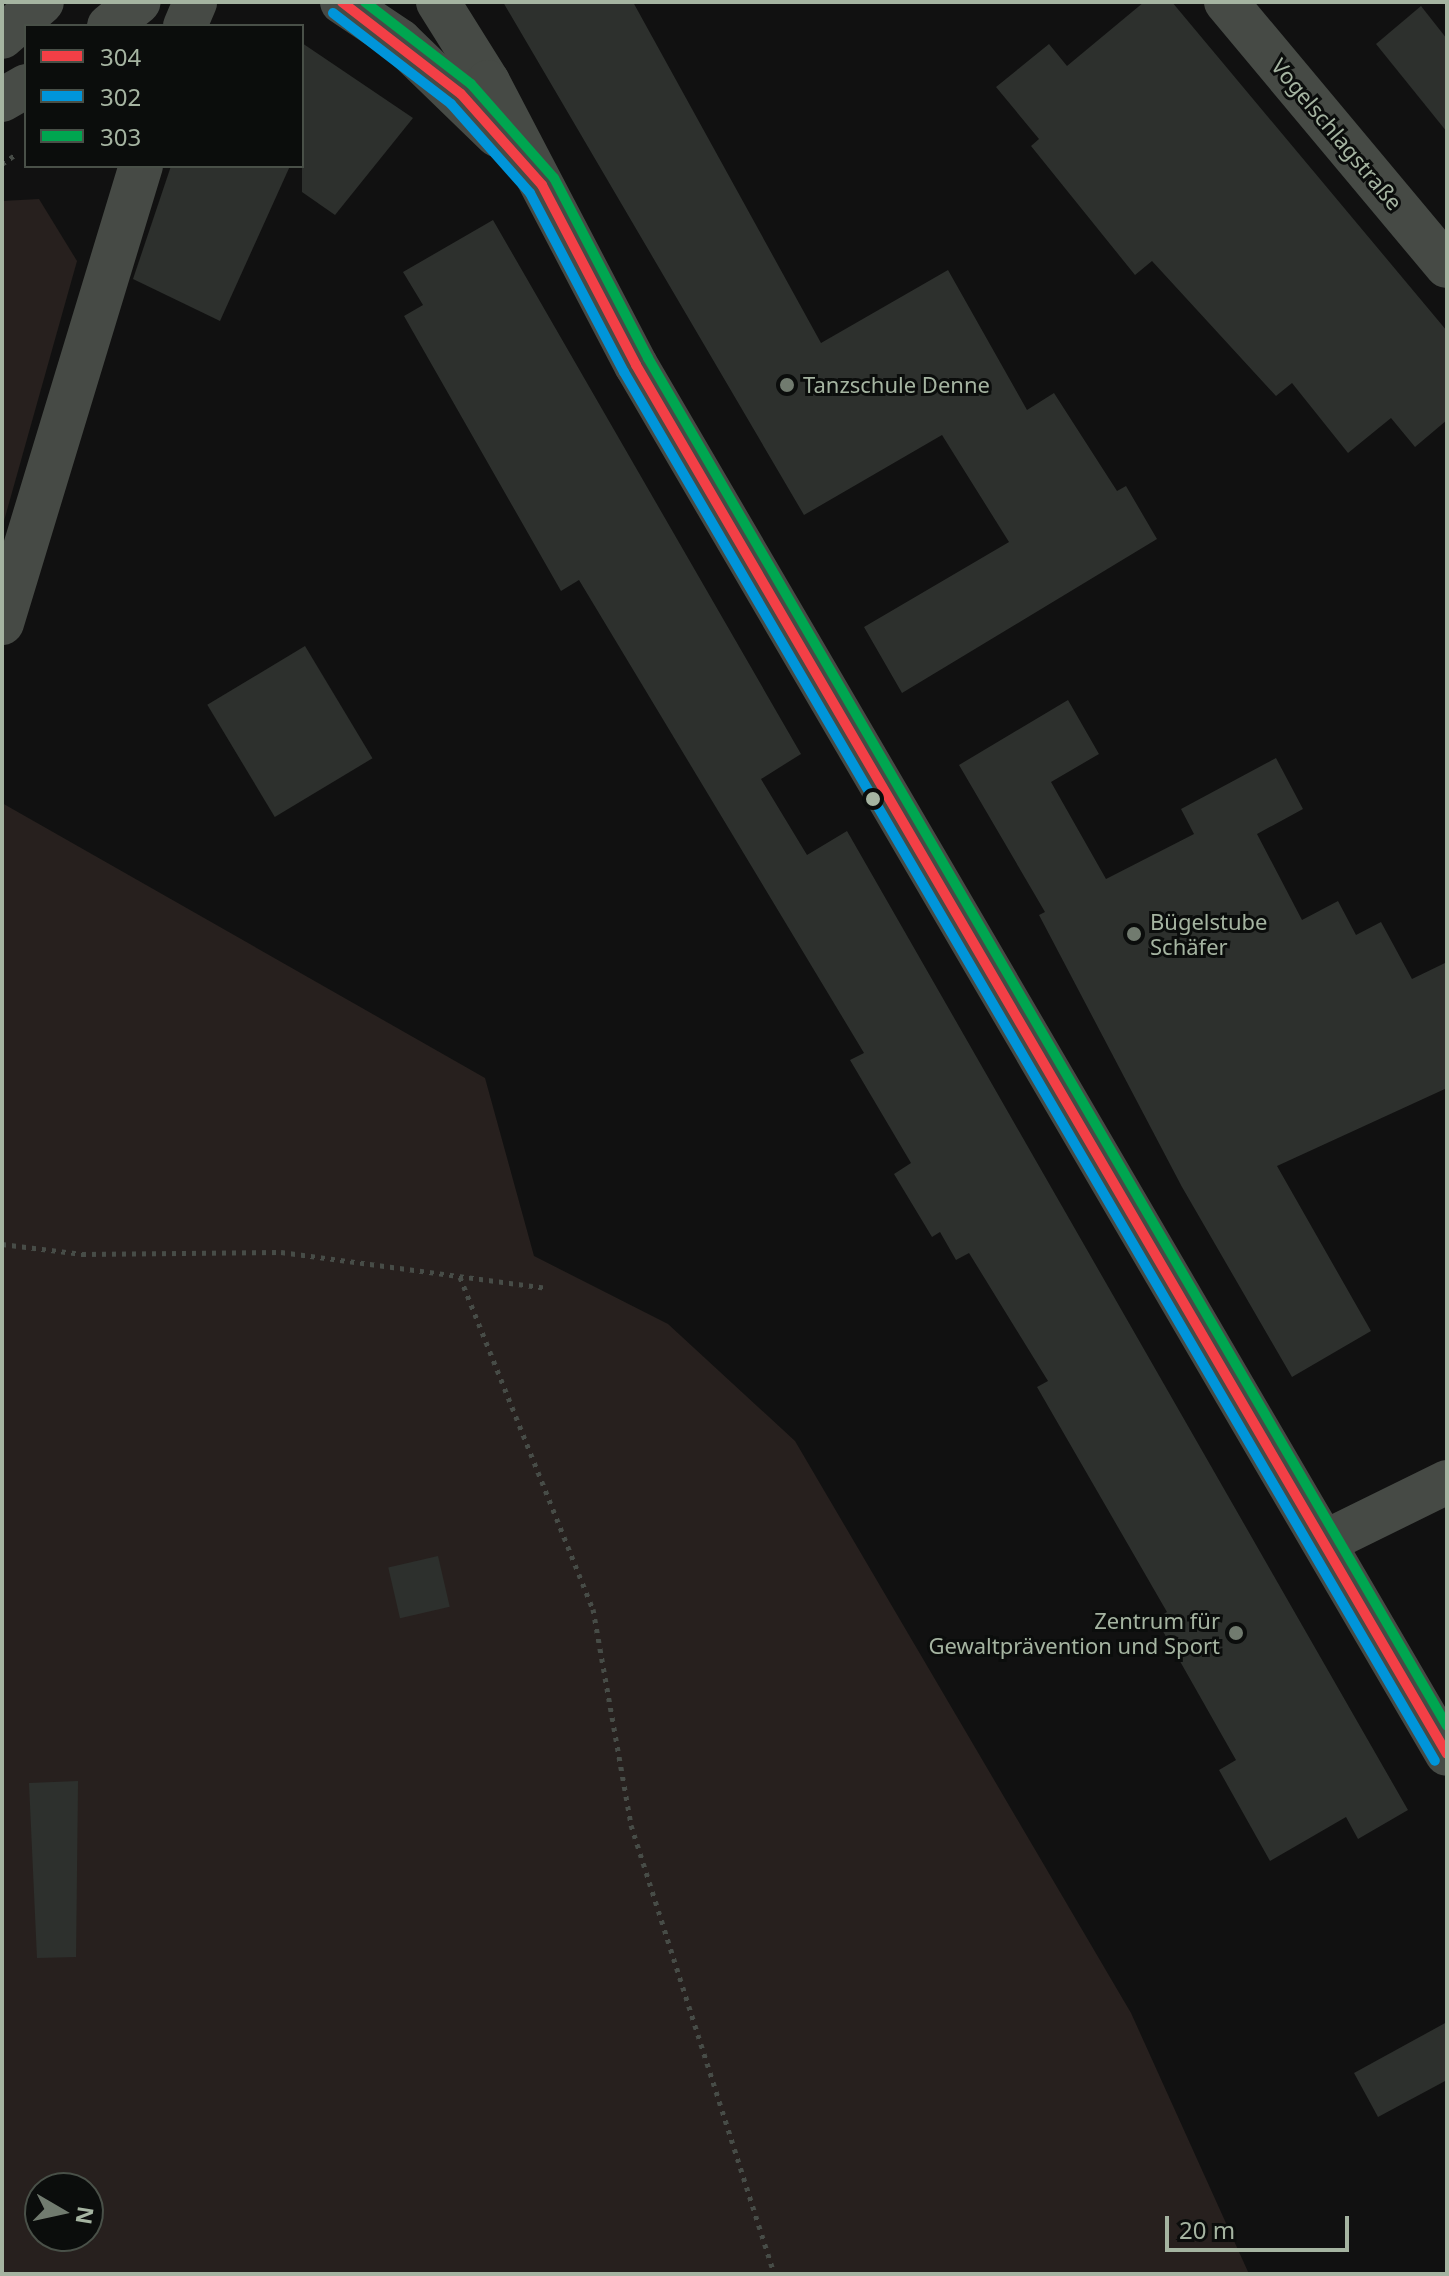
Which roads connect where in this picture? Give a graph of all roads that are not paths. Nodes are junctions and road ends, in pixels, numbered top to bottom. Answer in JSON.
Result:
{"nodes":[{"id":1,"x":42,"y":2,"type":"edge"},
{"id":2,"x":139,"y":2,"type":"edge"},
{"id":3,"x":195,"y":2,"type":"edge"},
{"id":4,"x":342,"y":2,"type":"edge"},
{"id":5,"x":438,"y":2,"type":"edge"},
{"id":6,"x":1226,"y":2,"type":"edge"},
{"id":7,"x":112,"y":24,"type":"edge"},
{"id":8,"x":186,"y":24,"type":"edge"},
{"id":9,"x":2,"y":37,"type":"edge"},
{"id":10,"x":24,"y":87,"type":"edge"},
{"id":11,"x":2,"y":100,"type":"edge"},
{"id":12,"x":140,"y":168,"type":"edge"},
{"id":13,"x":542,"y":185,"type":"junction"},
{"id":14,"x":1447,"y":266,"type":"edge"},
{"id":15,"x":2,"y":623,"type":"edge"},
{"id":16,"x":1447,"y":1482,"type":"edge"},
{"id":17,"x":1325,"y":1542,"type":"junction"},
{"id":18,"x":1447,"y":1754,"type":"edge"}],
"edges":[{"from":1,"to":9,"type":"main road"},
{"from":2,"to":7,"type":"main road"},
{"from":3,"to":8,"type":"street"},
{"from":4,"to":13,"type":"street"},
{"from":5,"to":13,"type":"street"},
{"from":6,"to":14,"type":"street","name":"Vogelschlagstraße"},
{"from":10,"to":11,"type":"main road"},
{"from":12,"to":15,"type":"street"},
{"from":13,"to":17,"type":"street"},
{"from":16,"to":17,"type":"street"},
{"from":17,"to":18,"type":"street"}]}
